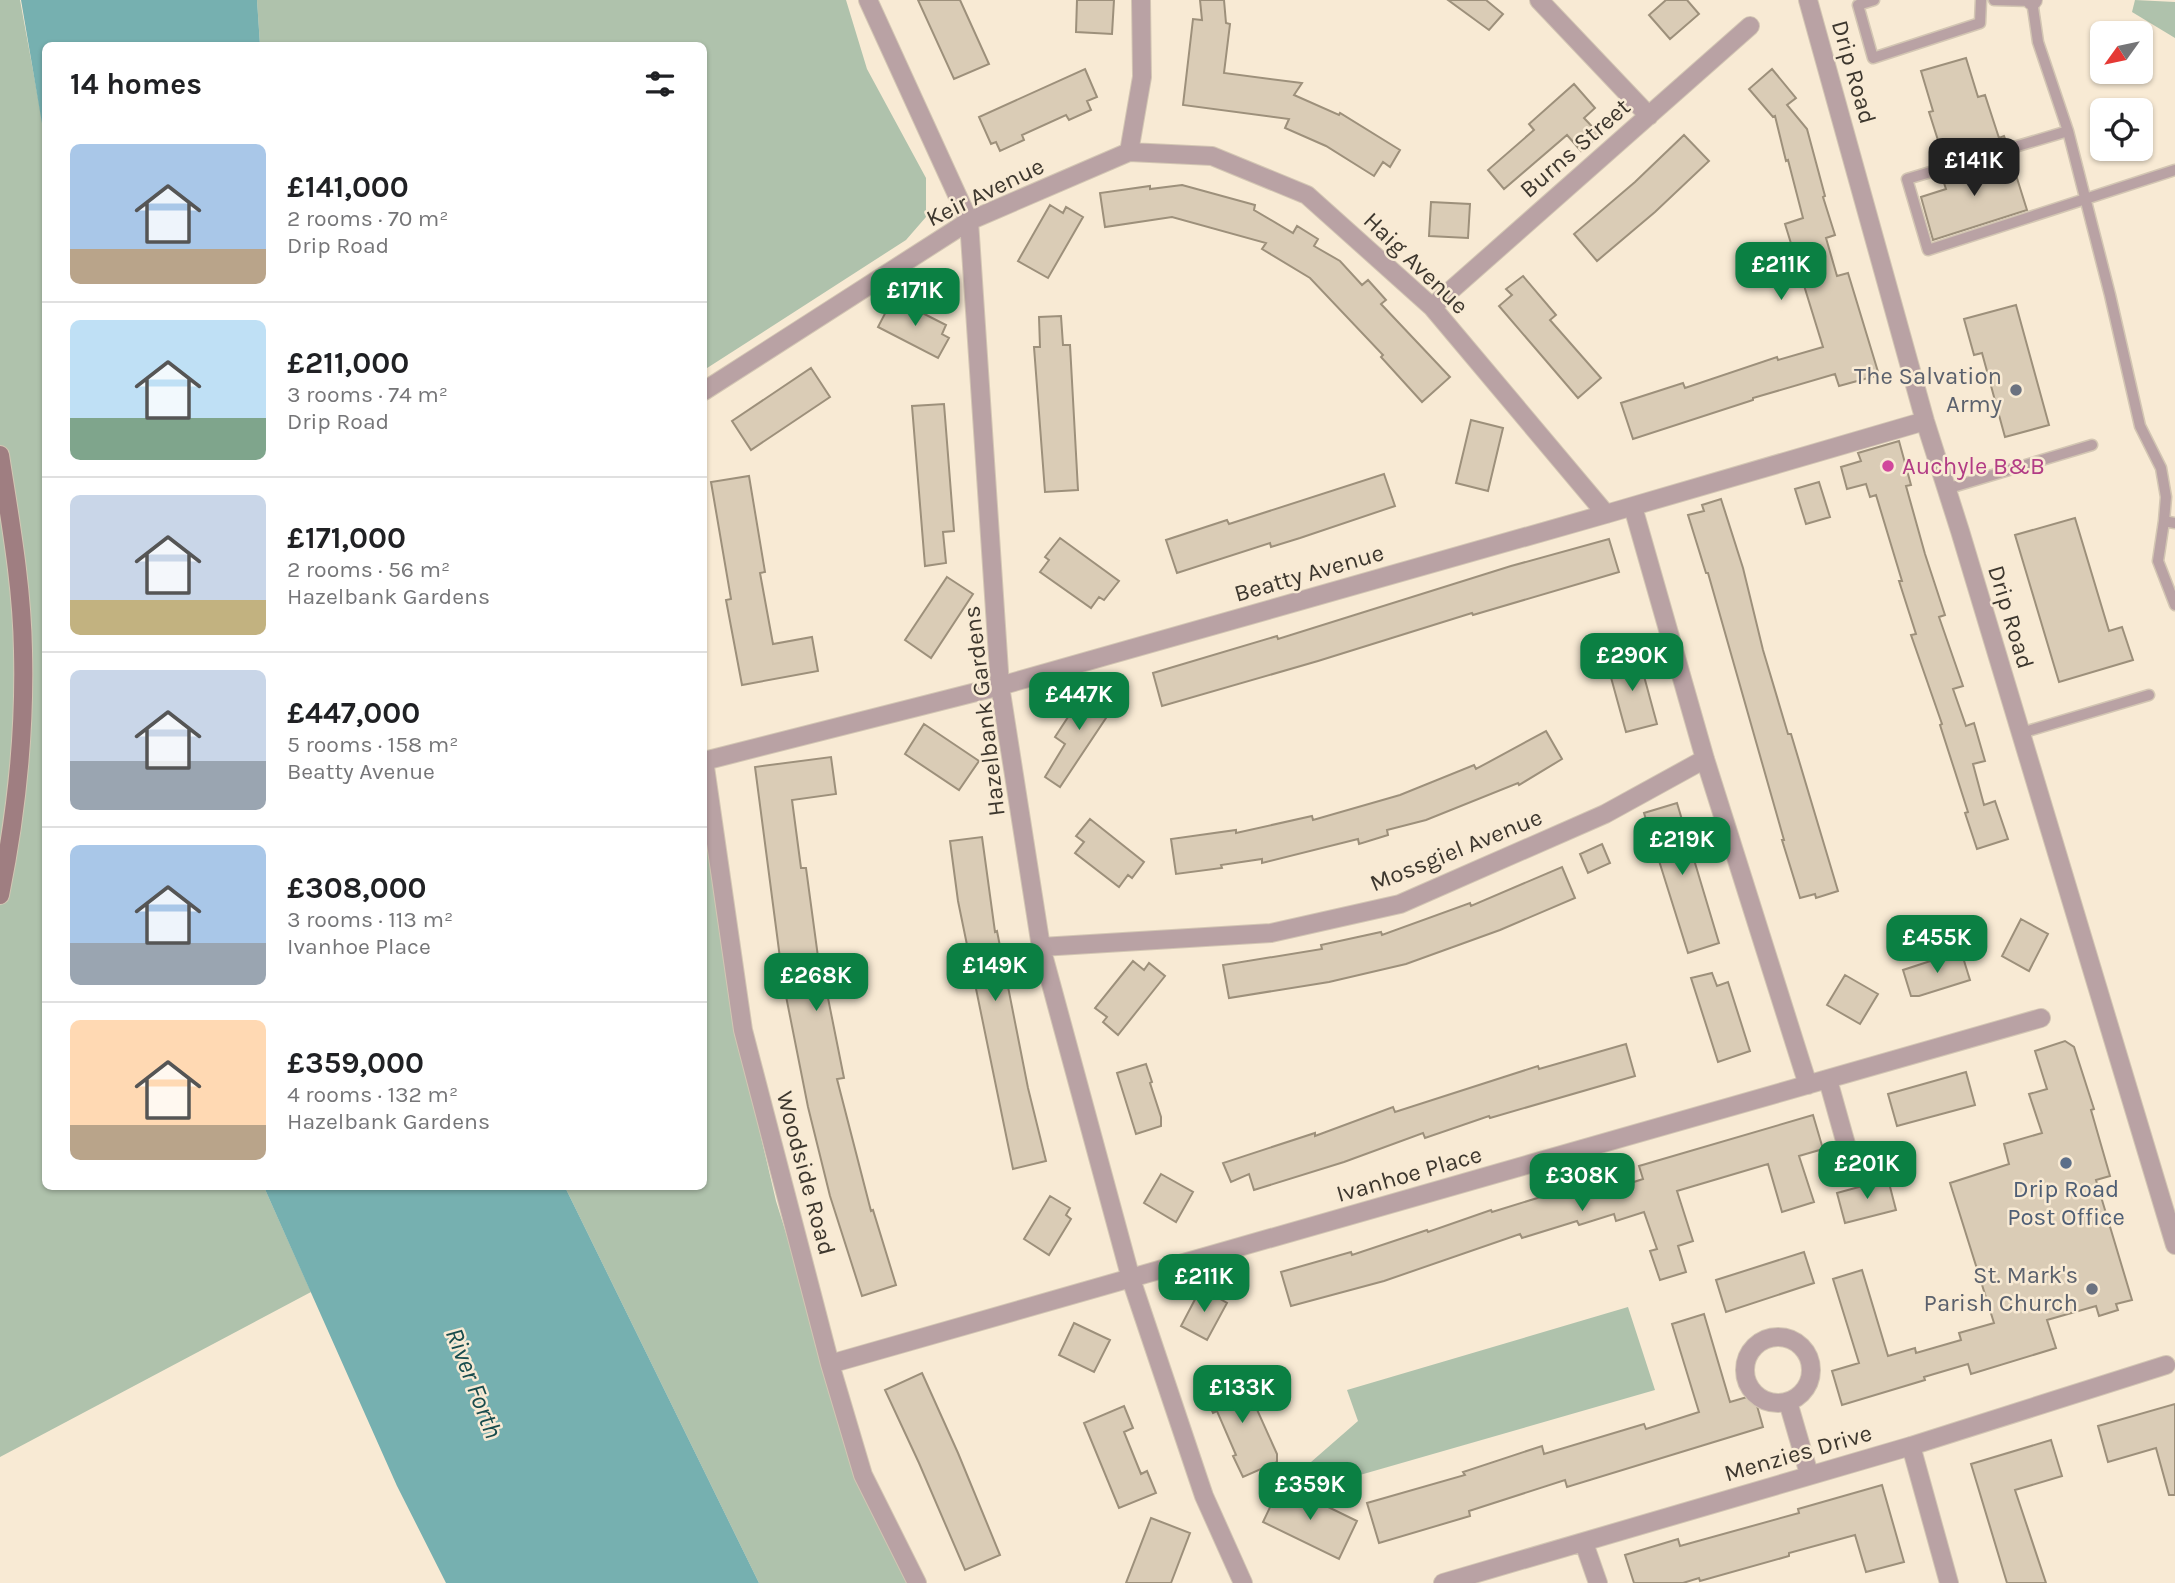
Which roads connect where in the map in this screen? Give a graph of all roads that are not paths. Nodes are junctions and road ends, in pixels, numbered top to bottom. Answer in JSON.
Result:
{"nodes":[{"id":1,"x":868,"y":0,"type":"edge"},
{"id":2,"x":1141,"y":0,"type":"edge"},
{"id":3,"x":1539,"y":0,"type":"edge"},
{"id":4,"x":1808,"y":0,"type":"edge"},
{"id":5,"x":1874,"y":0,"type":"edge"},
{"id":6,"x":1981,"y":0,"type":"edge"},
{"id":7,"x":1994,"y":0,"type":"edge"},
{"id":8,"x":2033,"y":1,"type":"edge"},
{"id":9,"x":1857,"y":2,"type":"edge"},
{"id":10,"x":1749,"y":26,"type":"dead end"},
{"id":11,"x":1649,"y":117,"type":"junction"},
{"id":12,"x":2068,"y":131,"type":"junction"},
{"id":13,"x":1129,"y":152,"type":"junction"},
{"id":14,"x":2175,"y":170,"type":"edge"},
{"id":15,"x":2085,"y":199,"type":"junction"},
{"id":16,"x":969,"y":221,"type":"junction"},
{"id":17,"x":1432,"y":307,"type":"junction"},
{"id":18,"x":707,"y":389,"type":"edge"},
{"id":19,"x":1925,"y":421,"type":"junction"},
{"id":20,"x":2092,"y":445,"type":"dead end"},
{"id":21,"x":0,"y":455,"type":"edge"},
{"id":22,"x":1946,"y":489,"type":"junction"},
{"id":23,"x":1633,"y":507,"type":"junction"},
{"id":24,"x":1606,"y":514,"type":"junction"},
{"id":25,"x":2169,"y":522,"type":"edge"},
{"id":26,"x":2175,"y":605,"type":"edge"},
{"id":27,"x":1000,"y":686,"type":"junction"},
{"id":28,"x":2149,"y":695,"type":"dead end"},
{"id":29,"x":2021,"y":733,"type":"junction"},
{"id":30,"x":1705,"y":759,"type":"junction"},
{"id":31,"x":707,"y":760,"type":"edge"},
{"id":32,"x":707,"y":782,"type":"edge"},
{"id":33,"x":0,"y":895,"type":"edge"},
{"id":34,"x":1041,"y":947,"type":"junction"},
{"id":35,"x":2041,"y":1018,"type":"dead end"},
{"id":36,"x":1828,"y":1080,"type":"junction"},
{"id":37,"x":1808,"y":1085,"type":"junction"},
{"id":38,"x":1851,"y":1161,"type":"dead end"},
{"id":39,"x":2175,"y":1245,"type":"edge"},
{"id":40,"x":1131,"y":1279,"type":"junction"},
{"id":41,"x":830,"y":1364,"type":"junction"},
{"id":42,"x":2166,"y":1365,"type":"dead end"},
{"id":43,"x":1788,"y":1402,"type":"dead end"},
{"id":44,"x":1910,"y":1446,"type":"junction"},
{"id":45,"x":1809,"y":1474,"type":"junction"},
{"id":46,"x":1584,"y":1543,"type":"junction"},
{"id":47,"x":917,"y":1583,"type":"edge"},
{"id":48,"x":1243,"y":1583,"type":"edge"},
{"id":49,"x":1443,"y":1583,"type":"edge"},
{"id":50,"x":1598,"y":1583,"type":"edge"},
{"id":51,"x":1949,"y":1583,"type":"edge"}],
"edges":[{"from":1,"to":16,"type":"street"},
{"from":2,"to":13,"type":"street"},
{"from":3,"to":11,"type":"street"},
{"from":4,"to":19,"type":"street","name":"Drip Road"},
{"from":5,"to":9,"type":"lane"},
{"from":6,"to":9,"type":"lane"},
{"from":7,"to":8,"type":"lane"},
{"from":8,"to":12,"type":"lane"},
{"from":10,"to":11,"type":"street","name":"Burns Street"},
{"from":11,"to":17,"type":"street","name":"Burns Street"},
{"from":12,"to":15,"type":"lane"},
{"from":12,"to":15,"type":"lane"},
{"from":13,"to":16,"type":"street","name":"Keir Avenue"},
{"from":13,"to":17,"type":"street","name":"Haig Avenue"},
{"from":14,"to":15,"type":"lane"},
{"from":15,"to":25,"type":"lane"},
{"from":16,"to":18,"type":"street","name":"Keir Avenue"},
{"from":16,"to":27,"type":"street","name":"Hazelbank Gardens"},
{"from":17,"to":24,"type":"street","name":"Haig Avenue"},
{"from":19,"to":22,"type":"street","name":"Drip Road"},
{"from":19,"to":23,"type":"street","name":"Beatty Avenue"},
{"from":20,"to":22,"type":"lane"},
{"from":21,"to":33,"type":"main road"},
{"from":22,"to":29,"type":"street","name":"Drip Road"},
{"from":23,"to":24,"type":"street","name":"Beatty Avenue"},
{"from":23,"to":30,"type":"street"},
{"from":24,"to":27,"type":"street","name":"Beatty Avenue"},
{"from":25,"to":26,"type":"lane"},
{"from":27,"to":31,"type":"street","name":"Beatty Avenue"},
{"from":27,"to":34,"type":"street","name":"Hazelbank Gardens"},
{"from":28,"to":29,"type":"lane"},
{"from":29,"to":39,"type":"street","name":"Drip Road"},
{"from":30,"to":34,"type":"street","name":"Mossgiel Avenue"},
{"from":30,"to":37,"type":"street"},
{"from":32,"to":41,"type":"street","name":"Woodside Road"},
{"from":34,"to":40,"type":"street","name":"Hazelbank Gardens"},
{"from":35,"to":36,"type":"street","name":"Ivanhoe Place"},
{"from":36,"to":37,"type":"street","name":"Ivanhoe Place"},
{"from":36,"to":38,"type":"street"},
{"from":37,"to":40,"type":"street","name":"Ivanhoe Place"},
{"from":40,"to":41,"type":"street","name":"Ivanhoe Place"},
{"from":40,"to":48,"type":"street","name":"Hazelbank Gardens"},
{"from":41,"to":47,"type":"street","name":"Woodside Road"},
{"from":42,"to":44,"type":"street","name":"Menzies Drive"},
{"from":43,"to":45,"type":"street"},
{"from":44,"to":45,"type":"street","name":"Menzies Drive"},
{"from":44,"to":51,"type":"street"},
{"from":45,"to":46,"type":"street","name":"Menzies Drive"},
{"from":46,"to":49,"type":"street","name":"Menzies Drive"},
{"from":46,"to":50,"type":"street"}]}
